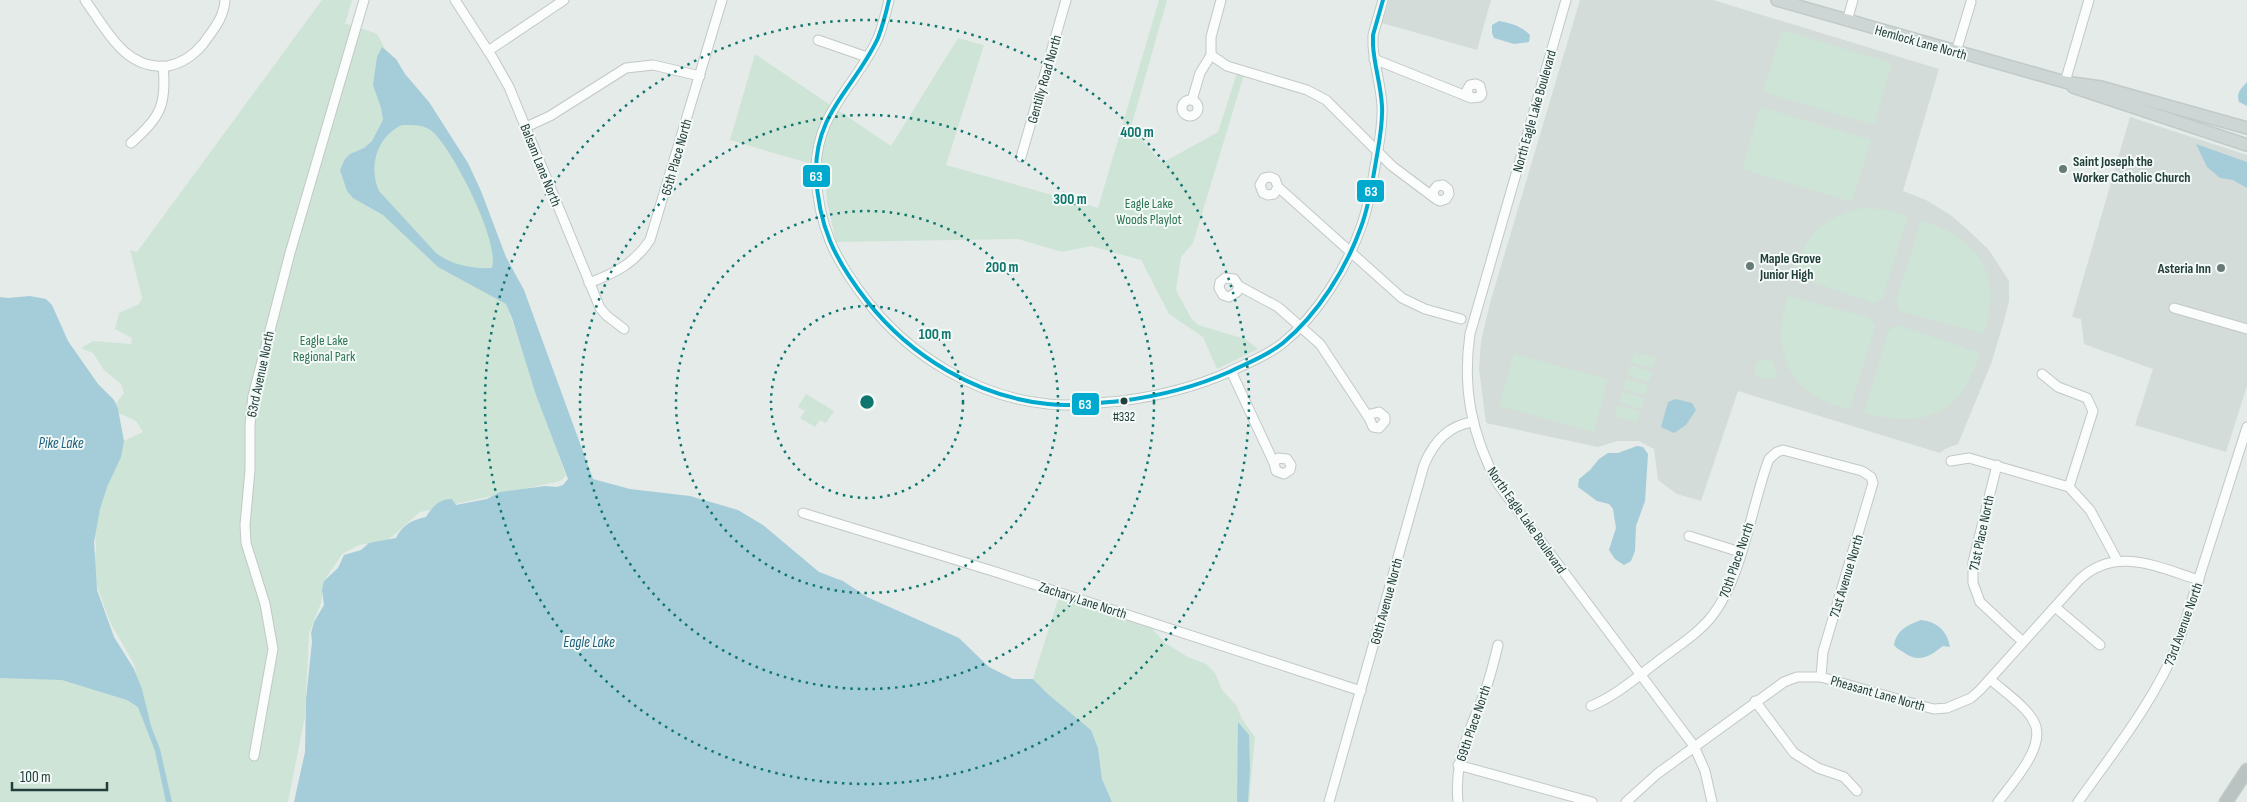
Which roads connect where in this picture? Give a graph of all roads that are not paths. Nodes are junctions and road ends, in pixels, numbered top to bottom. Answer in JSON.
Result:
{"nodes":[{"id":1,"x":85,"y":0,"type":"edge"},
{"id":2,"x":364,"y":0,"type":"edge"},
{"id":3,"x":455,"y":0,"type":"edge"},
{"id":4,"x":564,"y":0,"type":"edge"},
{"id":5,"x":722,"y":0,"type":"edge"},
{"id":6,"x":889,"y":0,"type":"edge"},
{"id":7,"x":1066,"y":0,"type":"edge"},
{"id":8,"x":1221,"y":0,"type":"edge"},
{"id":9,"x":1383,"y":0,"type":"edge"},
{"id":10,"x":1566,"y":0,"type":"edge"},
{"id":11,"x":1777,"y":0,"type":"edge"},
{"id":12,"x":1853,"y":0,"type":"edge"},
{"id":13,"x":2089,"y":0,"type":"edge"},
{"id":14,"x":226,"y":1,"type":"edge"},
{"id":15,"x":1971,"y":2,"type":"dead end"},
{"id":16,"x":1847,"y":20,"type":"junction"},
{"id":17,"x":818,"y":40,"type":"dead end"},
{"id":18,"x":488,"y":51,"type":"junction"},
{"id":19,"x":1956,"y":52,"type":"junction"},
{"id":20,"x":1211,"y":55,"type":"junction"},
{"id":21,"x":867,"y":58,"type":"junction"},
{"id":22,"x":1374,"y":59,"type":"junction"},
{"id":23,"x":163,"y":66,"type":"junction"},
{"id":24,"x":700,"y":76,"type":"junction"},
{"id":25,"x":2065,"y":82,"type":"junction"},
{"id":26,"x":1469,"y":96,"type":"dead end"},
{"id":27,"x":1192,"y":100,"type":"dead end"},
{"id":28,"x":526,"y":128,"type":"junction"},
{"id":29,"x":2247,"y":128,"type":"edge"},
{"id":30,"x":131,"y":143,"type":"dead end"},
{"id":31,"x":2247,"y":145,"type":"edge"},
{"id":32,"x":1378,"y":150,"type":"junction"},
{"id":33,"x":1021,"y":157,"type":"dead end"},
{"id":34,"x":1278,"y":187,"type":"dead end"},
{"id":35,"x":1434,"y":196,"type":"dead end"},
{"id":36,"x":1350,"y":251,"type":"junction"},
{"id":37,"x":589,"y":283,"type":"junction"},
{"id":38,"x":1239,"y":286,"type":"dead end"},
{"id":39,"x":2174,"y":308,"type":"dead end"},
{"id":40,"x":1461,"y":319,"type":"dead end"},
{"id":41,"x":1300,"y":325,"type":"junction"},
{"id":42,"x":624,"y":329,"type":"dead end"},
{"id":43,"x":2247,"y":329,"type":"edge"},
{"id":44,"x":1231,"y":371,"type":"junction"},
{"id":45,"x":2042,"y":374,"type":"dead end"},
{"id":46,"x":1369,"y":418,"type":"dead end"},
{"id":47,"x":1472,"y":422,"type":"junction"},
{"id":48,"x":2247,"y":427,"type":"edge"},
{"id":49,"x":1783,"y":450,"type":"joint"},
{"id":50,"x":1951,"y":461,"type":"dead end"},
{"id":51,"x":1274,"y":463,"type":"dead end"},
{"id":52,"x":1996,"y":465,"type":"junction"},
{"id":53,"x":2069,"y":487,"type":"junction"},
{"id":54,"x":804,"y":513,"type":"dead end"},
{"id":55,"x":1689,"y":536,"type":"dead end"},
{"id":56,"x":1740,"y":552,"type":"junction"},
{"id":57,"x":2117,"y":560,"type":"junction"},
{"id":58,"x":2199,"y":580,"type":"junction"},
{"id":59,"x":2055,"y":607,"type":"junction"},
{"id":60,"x":2024,"y":642,"type":"junction"},
{"id":61,"x":1498,"y":645,"type":"dead end"},
{"id":62,"x":2100,"y":645,"type":"dead end"},
{"id":63,"x":1642,"y":673,"type":"junction"},
{"id":64,"x":1822,"y":677,"type":"junction"},
{"id":65,"x":1990,"y":679,"type":"junction"},
{"id":66,"x":1362,"y":691,"type":"junction"},
{"id":67,"x":1756,"y":701,"type":"junction"},
{"id":68,"x":1591,"y":706,"type":"dead end"},
{"id":69,"x":1694,"y":746,"type":"junction"},
{"id":70,"x":254,"y":756,"type":"dead end"},
{"id":71,"x":1458,"y":765,"type":"junction"},
{"id":72,"x":2247,"y":770,"type":"edge"},
{"id":73,"x":1857,"y":791,"type":"dead end"},
{"id":74,"x":1329,"y":802,"type":"edge"},
{"id":75,"x":1458,"y":802,"type":"edge"},
{"id":76,"x":1592,"y":802,"type":"edge"},
{"id":77,"x":1626,"y":802,"type":"edge"},
{"id":78,"x":1712,"y":802,"type":"edge"},
{"id":79,"x":1998,"y":802,"type":"edge"},
{"id":80,"x":2078,"y":802,"type":"edge"},
{"id":81,"x":2226,"y":802,"type":"edge"}],
"edges":[{"from":1,"to":23,"type":"street"},
{"from":2,"to":70,"type":"street","name":"63rd Avenue North"},
{"from":3,"to":18,"type":"street","name":"Balsam Lane North"},
{"from":4,"to":18,"type":"street"},
{"from":5,"to":24,"type":"street","name":"65th Place North"},
{"from":6,"to":21,"type":"street"},
{"from":7,"to":33,"type":"street","name":"Gentilly Road North"},
{"from":8,"to":20,"type":"street"},
{"from":9,"to":22,"type":"street"},
{"from":10,"to":47,"type":"street","name":"North Eagle Lake Boulevard"},
{"from":11,"to":16,"type":"main road","name":"Hemlock Lane North"},
{"from":12,"to":16,"type":"street"},
{"from":13,"to":25,"type":"street"},
{"from":14,"to":23,"type":"street"},
{"from":15,"to":19,"type":"street"},
{"from":16,"to":19,"type":"main road","name":"Hemlock Lane North"},
{"from":17,"to":21,"type":"street"},
{"from":18,"to":28,"type":"street","name":"Balsam Lane North"},
{"from":19,"to":25,"type":"main road","name":"Hemlock Lane North"},
{"from":20,"to":27,"type":"street"},
{"from":20,"to":32,"type":"street"},
{"from":21,"to":44,"type":"street"},
{"from":22,"to":26,"type":"street"},
{"from":22,"to":32,"type":"street"},
{"from":23,"to":30,"type":"street"},
{"from":24,"to":28,"type":"street"},
{"from":24,"to":37,"type":"street","name":"65th Place North"},
{"from":25,"to":29,"type":"main road","name":"Hemlock Lane North"},
{"from":25,"to":31,"type":"main road","name":"Hemlock Lane North"},
{"from":28,"to":37,"type":"street","name":"Balsam Lane North"},
{"from":32,"to":35,"type":"street"},
{"from":32,"to":36,"type":"street"},
{"from":34,"to":36,"type":"street"},
{"from":36,"to":40,"type":"street"},
{"from":36,"to":41,"type":"street"},
{"from":37,"to":42,"type":"street","name":"Balsam Lane North"},
{"from":38,"to":41,"type":"street"},
{"from":39,"to":43,"type":"street"},
{"from":41,"to":44,"type":"street"},
{"from":41,"to":46,"type":"street"},
{"from":44,"to":51,"type":"street"},
{"from":45,"to":53,"type":"street"},
{"from":47,"to":63,"type":"street","name":"North Eagle Lake Boulevard"},
{"from":47,"to":66,"type":"street","name":"69th Avenue North"},
{"from":48,"to":58,"type":"street","name":"73rd Avenue North"},
{"from":49,"to":56,"type":"street","name":"70th Place North"},
{"from":49,"to":64,"type":"street","name":"71st Avenue North"},
{"from":50,"to":52,"type":"street"},
{"from":52,"to":53,"type":"street"},
{"from":52,"to":60,"type":"street","name":"71st Place North"},
{"from":53,"to":57,"type":"street"},
{"from":54,"to":66,"type":"street","name":"Zachary Lane North"},
{"from":55,"to":56,"type":"street"},
{"from":56,"to":63,"type":"street","name":"70th Place North"},
{"from":57,"to":58,"type":"street","name":"Pheasant Lane North"},
{"from":57,"to":59,"type":"street","name":"Pheasant Lane North"},
{"from":58,"to":80,"type":"street","name":"73rd Avenue North"},
{"from":59,"to":60,"type":"street","name":"Pheasant Lane North"},
{"from":59,"to":62,"type":"street"},
{"from":60,"to":65,"type":"street","name":"Pheasant Lane North"},
{"from":61,"to":71,"type":"street","name":"69th Place North"},
{"from":63,"to":68,"type":"street","name":"70th Place North"},
{"from":63,"to":69,"type":"street","name":"North Eagle Lake Boulevard"},
{"from":64,"to":65,"type":"street","name":"Pheasant Lane North"},
{"from":64,"to":67,"type":"street","name":"Pheasant Lane North"},
{"from":65,"to":79,"type":"street"},
{"from":66,"to":74,"type":"street","name":"69th Avenue North"},
{"from":67,"to":69,"type":"street","name":"Pheasant Lane North"},
{"from":67,"to":73,"type":"street"},
{"from":69,"to":77,"type":"street","name":"Pheasant Lane North"},
{"from":69,"to":78,"type":"street","name":"North Eagle Lake Boulevard"},
{"from":71,"to":75,"type":"street","name":"69th Place North"},
{"from":71,"to":76,"type":"street"},
{"from":72,"to":81,"type":"highway"}]}
